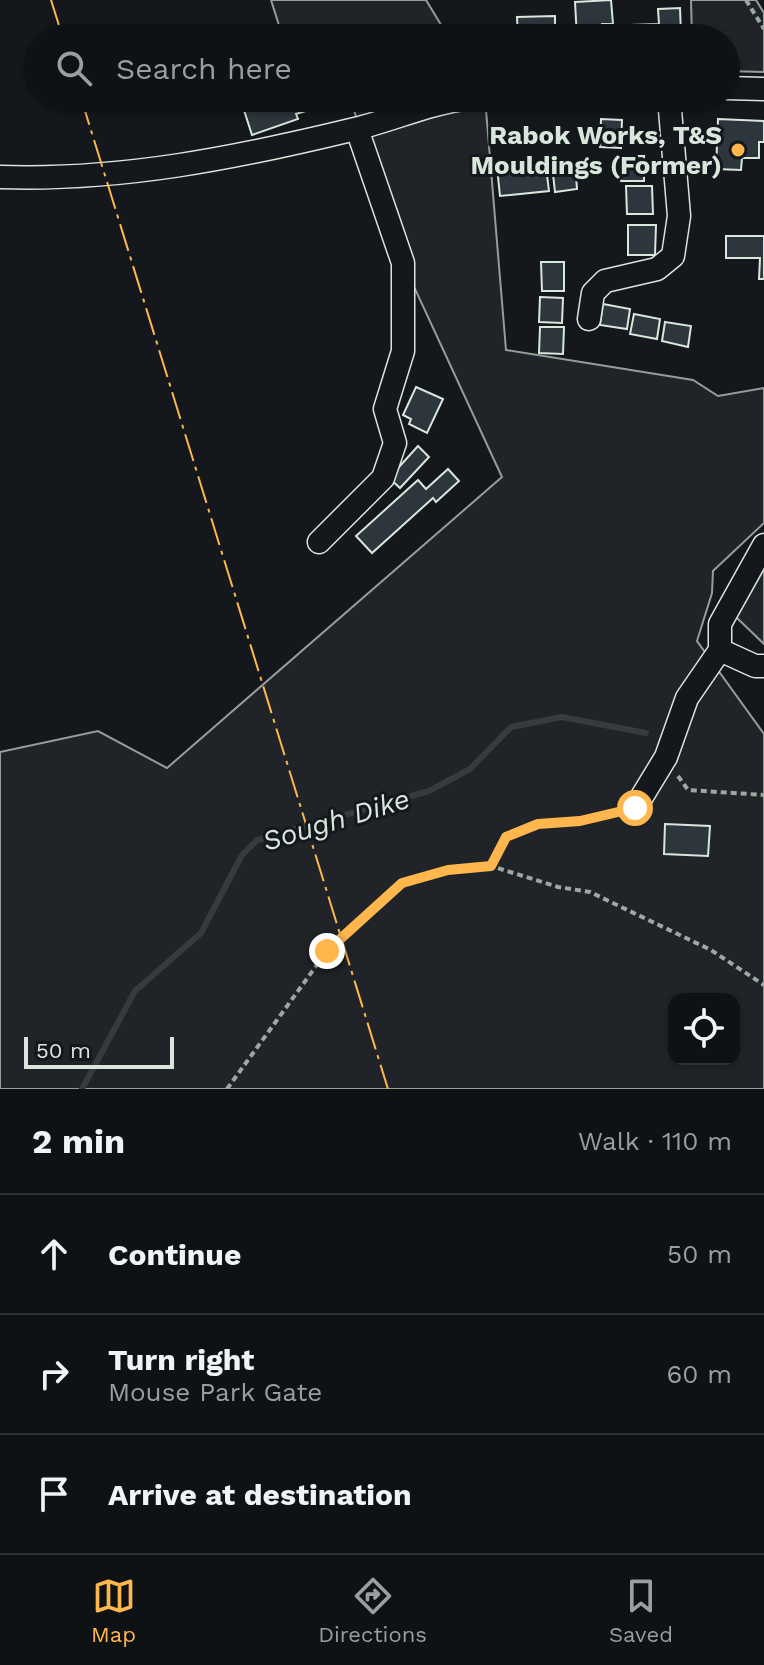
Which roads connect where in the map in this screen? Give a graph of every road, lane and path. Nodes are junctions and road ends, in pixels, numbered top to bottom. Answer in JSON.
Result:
{"nodes":[{"id":1,"x":746,"y":0,"type":"edge"},
{"id":2,"x":764,"y":29,"type":"edge"},
{"id":3,"x":740,"y":88,"type":"edge"},
{"id":4,"x":764,"y":89,"type":"edge"},
{"id":5,"x":418,"y":112,"type":"edge"},
{"id":6,"x":670,"y":112,"type":"edge"},
{"id":7,"x":357,"y":129,"type":"junction"},
{"id":8,"x":0,"y":177,"type":"edge"},
{"id":9,"x":589,"y":319,"type":"dead end"},
{"id":10,"x":319,"y":542,"type":"dead end"},
{"id":11,"x":764,"y":545,"type":"edge"},
{"id":12,"x":720,"y":650,"type":"junction"},
{"id":13,"x":764,"y":666,"type":"edge"},
{"id":14,"x":666,"y":757,"type":"junction"},
{"id":15,"x":764,"y":795,"type":"edge"},
{"id":16,"x":635,"y":808,"type":"joint"},
{"id":17,"x":491,"y":866,"type":"junction"},
{"id":18,"x":764,"y":985,"type":"edge"},
{"id":19,"x":227,"y":1089,"type":"edge"}],
"edges":[{"from":1,"to":2,"type":"path"},
{"from":3,"to":4,"type":"street"},
{"from":5,"to":7,"type":"street"},
{"from":6,"to":9,"type":"street"},
{"from":7,"to":8,"type":"street"},
{"from":7,"to":10,"type":"street"},
{"from":11,"to":12,"type":"street"},
{"from":12,"to":13,"type":"street"},
{"from":12,"to":14,"type":"street"},
{"from":14,"to":15,"type":"path"},
{"from":14,"to":16,"type":"street"},
{"from":16,"to":17,"type":"path"},
{"from":17,"to":18,"type":"path"},
{"from":17,"to":19,"type":"path"}]}
